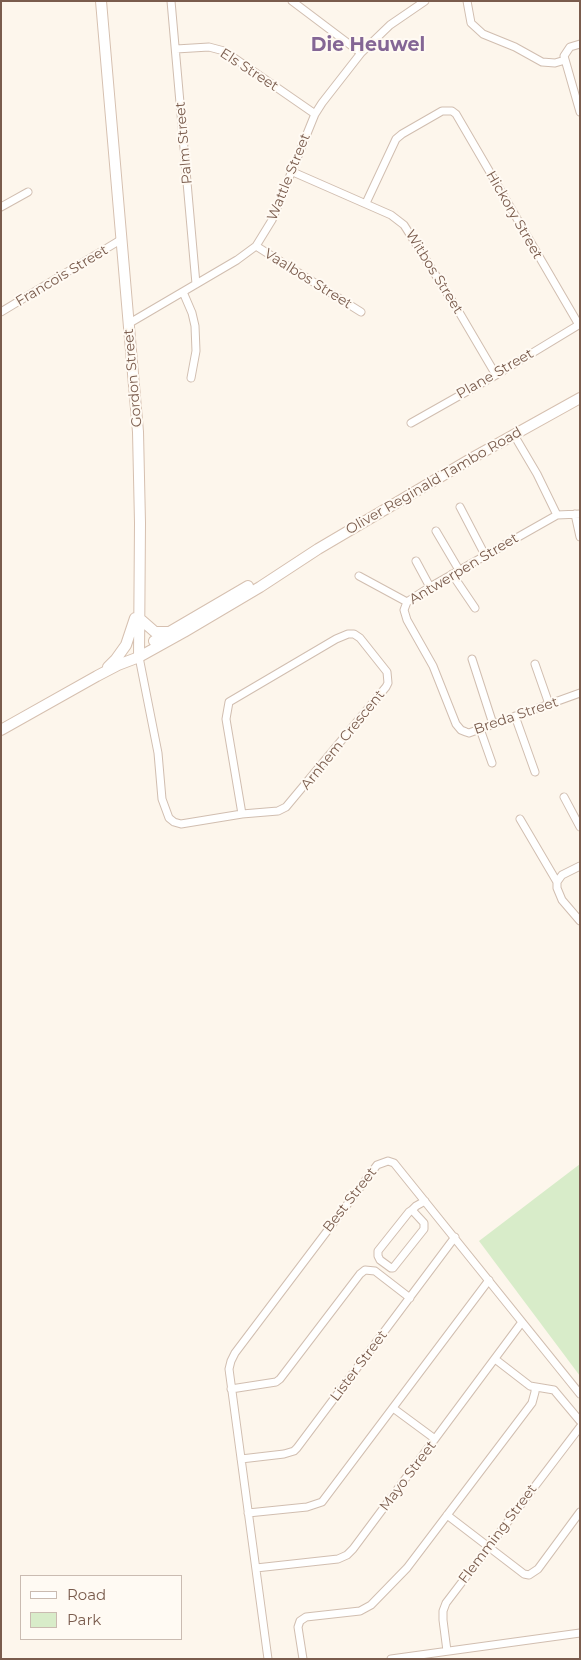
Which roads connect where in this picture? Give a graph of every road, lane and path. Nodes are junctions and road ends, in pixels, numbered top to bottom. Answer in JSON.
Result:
{"nodes":[{"id":1,"x":100,"y":1,"type":"edge"},
{"id":2,"x":171,"y":1,"type":"edge"},
{"id":3,"x":292,"y":1,"type":"edge"},
{"id":4,"x":425,"y":1,"type":"edge"},
{"id":5,"x":467,"y":1,"type":"edge"},
{"id":6,"x":580,"y":44,"type":"edge"},
{"id":7,"x":176,"y":49,"type":"junction"},
{"id":8,"x":361,"y":53,"type":"junction"},
{"id":9,"x":565,"y":60,"type":"junction"},
{"id":10,"x":580,"y":112,"type":"edge"},
{"id":11,"x":315,"y":114,"type":"junction"},
{"id":12,"x":292,"y":172,"type":"junction"},
{"id":13,"x":28,"y":192,"type":"dead end"},
{"id":14,"x":366,"y":203,"type":"junction"},
{"id":15,"x":1,"y":207,"type":"edge"},
{"id":16,"x":122,"y":239,"type":"junction"},
{"id":17,"x":256,"y":246,"type":"junction"},
{"id":18,"x":196,"y":284,"type":"junction"},
{"id":19,"x":183,"y":292,"type":"junction"},
{"id":20,"x":1,"y":312,"type":"edge"},
{"id":21,"x":361,"y":312,"type":"dead end"},
{"id":22,"x":128,"y":324,"type":"junction"},
{"id":23,"x":579,"y":325,"type":"edge"},
{"id":24,"x":496,"y":374,"type":"junction"},
{"id":25,"x":191,"y":378,"type":"dead end"},
{"id":26,"x":580,"y":398,"type":"edge"},
{"id":27,"x":410,"y":423,"type":"dead end"},
{"id":28,"x":514,"y":436,"type":"junction"},
{"id":29,"x":460,"y":507,"type":"dead end"},
{"id":30,"x":577,"y":514,"type":"edge"},
{"id":31,"x":557,"y":515,"type":"junction"},
{"id":32,"x":436,"y":531,"type":"dead end"},
{"id":33,"x":580,"y":538,"type":"edge"},
{"id":34,"x":485,"y":555,"type":"junction"},
{"id":35,"x":416,"y":561,"type":"dead end"},
{"id":36,"x":290,"y":566,"type":"junction"},
{"id":37,"x":459,"y":570,"type":"junction"},
{"id":38,"x":452,"y":574,"type":"junction"},
{"id":39,"x":359,"y":576,"type":"dead end"},
{"id":40,"x":430,"y":587,"type":"junction"},
{"id":41,"x":140,"y":601,"type":"junction"},
{"id":42,"x":407,"y":602,"type":"junction"},
{"id":43,"x":475,"y":608,"type":"dead end"},
{"id":44,"x":139,"y":618,"type":"junction"},
{"id":45,"x":168,"y":632,"type":"junction"},
{"id":46,"x":139,"y":653,"type":"junction"},
{"id":47,"x":472,"y":659,"type":"dead end"},
{"id":48,"x":535,"y":664,"type":"dead end"},
{"id":49,"x":433,"y":666,"type":"joint"},
{"id":50,"x":97,"y":676,"type":"junction"},
{"id":51,"x":580,"y":693,"type":"edge"},
{"id":52,"x":549,"y":704,"type":"junction"},
{"id":53,"x":515,"y":716,"type":"junction"},
{"id":54,"x":493,"y":724,"type":"junction"},
{"id":55,"x":480,"y":729,"type":"junction"},
{"id":56,"x":1,"y":730,"type":"edge"},
{"id":57,"x":492,"y":763,"type":"dead end"},
{"id":58,"x":535,"y":772,"type":"dead end"},
{"id":59,"x":564,"y":797,"type":"dead end"},
{"id":60,"x":242,"y":814,"type":"junction"},
{"id":61,"x":520,"y":819,"type":"dead end"},
{"id":62,"x":174,"y":822,"type":"joint"},
{"id":63,"x":580,"y":827,"type":"edge"},
{"id":64,"x":580,"y":866,"type":"edge"},
{"id":65,"x":557,"y":882,"type":"junction"},
{"id":66,"x":580,"y":921,"type":"edge"},
{"id":67,"x":425,"y":1201,"type":"junction"},
{"id":68,"x":412,"y":1210,"type":"junction"},
{"id":69,"x":455,"y":1237,"type":"junction"},
{"id":70,"x":489,"y":1280,"type":"junction"},
{"id":71,"x":410,"y":1298,"type":"junction"},
{"id":72,"x":522,"y":1322,"type":"junction"},
{"id":73,"x":495,"y":1359,"type":"junction"},
{"id":74,"x":535,"y":1387,"type":"junction"},
{"id":75,"x":231,"y":1389,"type":"junction"},
{"id":76,"x":580,"y":1394,"type":"edge"},
{"id":77,"x":393,"y":1408,"type":"junction"},
{"id":78,"x":580,"y":1421,"type":"edge"},
{"id":79,"x":580,"y":1427,"type":"edge"},
{"id":80,"x":435,"y":1439,"type":"junction"},
{"id":81,"x":241,"y":1459,"type":"junction"},
{"id":82,"x":580,"y":1512,"type":"edge"},
{"id":83,"x":248,"y":1513,"type":"junction"},
{"id":84,"x":447,"y":1515,"type":"junction"},
{"id":85,"x":489,"y":1546,"type":"junction"},
{"id":86,"x":256,"y":1568,"type":"junction"},
{"id":87,"x":580,"y":1632,"type":"edge"},
{"id":88,"x":447,"y":1651,"type":"junction"},
{"id":89,"x":268,"y":1659,"type":"edge"},
{"id":90,"x":303,"y":1659,"type":"edge"},
{"id":91,"x":391,"y":1659,"type":"edge"}],
"edges":[{"from":1,"to":16,"type":"main road","name":"Gordon Street"},
{"from":2,"to":7,"type":"street","name":"Palm Street"},
{"from":3,"to":8,"type":"street"},
{"from":4,"to":8,"type":"street","name":"Wattle Street"},
{"from":5,"to":9,"type":"street"},
{"from":6,"to":9,"type":"street"},
{"from":7,"to":11,"type":"street","name":"Els Street"},
{"from":7,"to":18,"type":"street","name":"Palm Street"},
{"from":8,"to":11,"type":"street","name":"Wattle Street"},
{"from":9,"to":10,"type":"street"},
{"from":11,"to":12,"type":"street","name":"Wattle Street"},
{"from":12,"to":14,"type":"street","name":"Witbos Street"},
{"from":12,"to":17,"type":"street","name":"Wattle Street"},
{"from":13,"to":15,"type":"street"},
{"from":14,"to":23,"type":"street","name":"Hickory Street"},
{"from":14,"to":24,"type":"street","name":"Witbos Street"},
{"from":16,"to":20,"type":"street","name":"Francois Street"},
{"from":16,"to":22,"type":"main road","name":"Gordon Street"},
{"from":17,"to":18,"type":"street","name":"Wattle Street"},
{"from":17,"to":21,"type":"street","name":"Vaalbos Street"},
{"from":18,"to":19,"type":"street","name":"Wattle Street"},
{"from":19,"to":22,"type":"street","name":"Wattle Street"},
{"from":19,"to":25,"type":"street"},
{"from":22,"to":41,"type":"main road","name":"Gordon Street"},
{"from":23,"to":24,"type":"street","name":"Plane Street"},
{"from":24,"to":27,"type":"street","name":"Plane Street"},
{"from":26,"to":28,"type":"main road","name":"Oliver Reginald Tambo Road"},
{"from":28,"to":31,"type":"street"},
{"from":28,"to":36,"type":"main road","name":"Oliver Reginald Tambo Road"},
{"from":29,"to":34,"type":"street"},
{"from":30,"to":31,"type":"street"},
{"from":30,"to":33,"type":"street"},
{"from":31,"to":34,"type":"street","name":"Antwerpen Street"},
{"from":32,"to":37,"type":"street"},
{"from":34,"to":37,"type":"street","name":"Antwerpen Street"},
{"from":35,"to":40,"type":"street"},
{"from":36,"to":45,"type":"main road","name":"Oliver Reginald Tambo Road"},
{"from":36,"to":46,"type":"main road","name":"Oliver Reginald Tambo Road"},
{"from":37,"to":38,"type":"street","name":"Antwerpen Street"},
{"from":38,"to":40,"type":"street","name":"Antwerpen Street"},
{"from":38,"to":43,"type":"street"},
{"from":39,"to":42,"type":"street"},
{"from":40,"to":42,"type":"street","name":"Antwerpen Street"},
{"from":41,"to":44,"type":"main road","name":"Gordon Street"},
{"from":41,"to":50,"type":"main road"},
{"from":42,"to":49,"type":"street","name":"Antwerpen Street"},
{"from":44,"to":45,"type":"main road"},
{"from":44,"to":46,"type":"main road","name":"Gordon Street"},
{"from":45,"to":46,"type":"main road","name":"Oliver Reginald Tambo Road"},
{"from":46,"to":50,"type":"main road","name":"Oliver Reginald Tambo Road"},
{"from":46,"to":62,"type":"street","name":"Gordon Street"},
{"from":47,"to":54,"type":"street"},
{"from":48,"to":52,"type":"street"},
{"from":49,"to":55,"type":"street","name":"Breda Street"},
{"from":50,"to":56,"type":"main road","name":"Oliver Reginald Tambo Road"},
{"from":51,"to":52,"type":"street","name":"Breda Street"},
{"from":52,"to":53,"type":"street","name":"Breda Street"},
{"from":53,"to":54,"type":"street","name":"Breda Street"},
{"from":53,"to":58,"type":"street"},
{"from":54,"to":55,"type":"street","name":"Breda Street"},
{"from":55,"to":57,"type":"street"},
{"from":59,"to":63,"type":"street"},
{"from":60,"to":60,"type":"street","name":"Arnhem Crescent"},
{"from":60,"to":62,"type":"street","name":"Arnhem Crescent"},
{"from":61,"to":65,"type":"street"},
{"from":64,"to":65,"type":"street"},
{"from":65,"to":66,"type":"street"},
{"from":67,"to":68,"type":"street"},
{"from":67,"to":69,"type":"street","name":"Best Street"},
{"from":67,"to":75,"type":"street","name":"Best Street"},
{"from":68,"to":68,"type":"street"},
{"from":69,"to":70,"type":"street","name":"Best Street"},
{"from":69,"to":71,"type":"street","name":"Lister Street"},
{"from":70,"to":72,"type":"street","name":"Best Street"},
{"from":70,"to":77,"type":"street"},
{"from":71,"to":75,"type":"street"},
{"from":71,"to":81,"type":"street","name":"Lister Street"},
{"from":72,"to":73,"type":"street","name":"Mayo Street"},
{"from":72,"to":76,"type":"street","name":"Best Street"},
{"from":73,"to":74,"type":"street"},
{"from":73,"to":80,"type":"street","name":"Mayo Street"},
{"from":74,"to":78,"type":"street"},
{"from":74,"to":84,"type":"street"},
{"from":75,"to":81,"type":"street"},
{"from":77,"to":80,"type":"street"},
{"from":77,"to":83,"type":"street"},
{"from":79,"to":85,"type":"street","name":"Flemming Street"},
{"from":80,"to":86,"type":"street","name":"Mayo Street"},
{"from":81,"to":83,"type":"street"},
{"from":82,"to":85,"type":"street"},
{"from":83,"to":86,"type":"street"},
{"from":84,"to":85,"type":"street"},
{"from":84,"to":90,"type":"street"},
{"from":85,"to":88,"type":"street","name":"Flemming Street"},
{"from":86,"to":89,"type":"street"},
{"from":87,"to":88,"type":"street"},
{"from":88,"to":91,"type":"street"}]}
